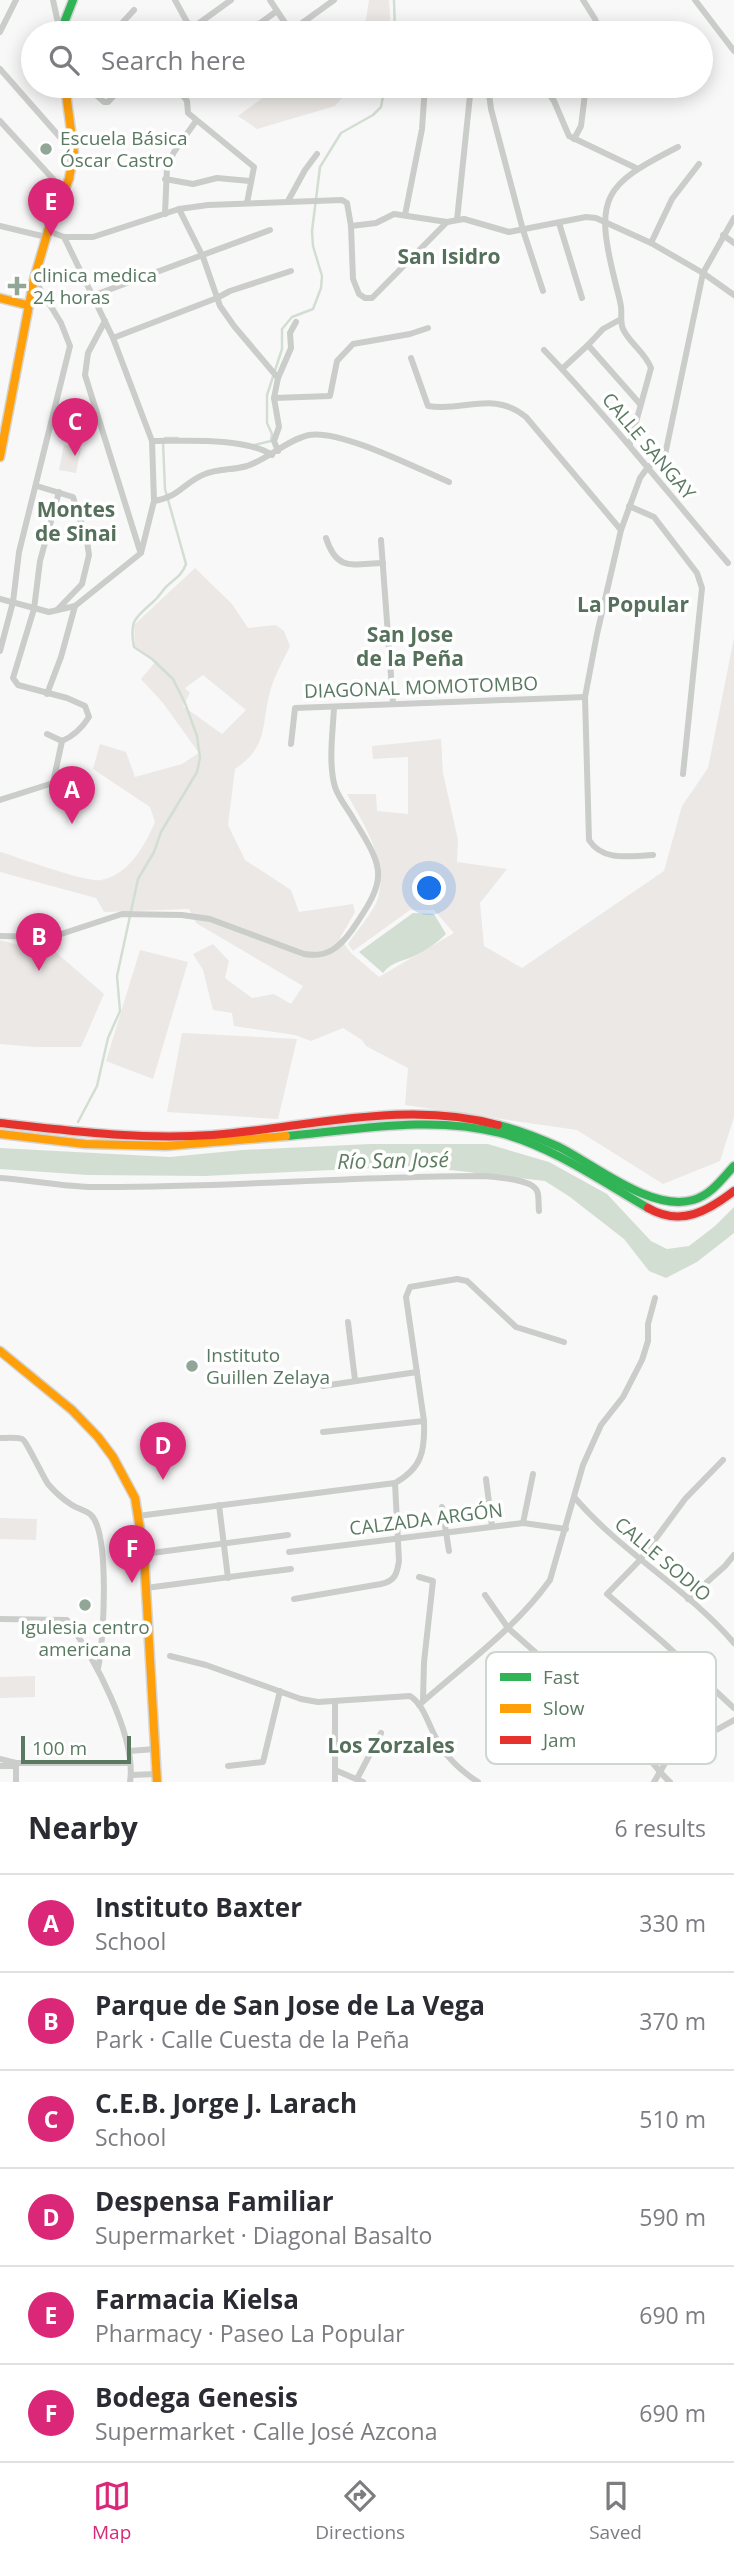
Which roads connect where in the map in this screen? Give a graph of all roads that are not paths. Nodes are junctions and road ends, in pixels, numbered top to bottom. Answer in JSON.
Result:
{"nodes":[{"id":1,"x":16,"y":0,"type":"edge"},
{"id":2,"x":53,"y":0,"type":"edge"},
{"id":3,"x":74,"y":0,"type":"edge"},
{"id":4,"x":176,"y":0,"type":"edge"},
{"id":5,"x":231,"y":0,"type":"edge"},
{"id":6,"x":583,"y":0,"type":"edge"},
{"id":7,"x":695,"y":0,"type":"edge"},
{"id":8,"x":273,"y":1,"type":"edge"},
{"id":9,"x":334,"y":1,"type":"edge"},
{"id":10,"x":134,"y":10,"type":"dead end"},
{"id":11,"x":277,"y":11,"type":"junction"},
{"id":12,"x":57,"y":21,"type":"edge"},
{"id":13,"x":65,"y":21,"type":"edge"},
{"id":14,"x":124,"y":21,"type":"edge"},
{"id":15,"x":187,"y":21,"type":"edge"},
{"id":16,"x":205,"y":21,"type":"edge"},
{"id":17,"x":263,"y":21,"type":"edge"},
{"id":18,"x":284,"y":21,"type":"edge"},
{"id":19,"x":307,"y":21,"type":"edge"},
{"id":20,"x":596,"y":21,"type":"edge"},
{"id":21,"x":711,"y":21,"type":"edge"},
{"id":22,"x":713,"y":24,"type":"edge"},
{"id":23,"x":0,"y":32,"type":"edge"},
{"id":24,"x":734,"y":51,"type":"edge"},
{"id":25,"x":0,"y":69,"type":"edge"},
{"id":26,"x":21,"y":93,"type":"edge"},
{"id":27,"x":26,"y":98,"type":"edge"},
{"id":28,"x":67,"y":98,"type":"edge"},
{"id":29,"x":185,"y":98,"type":"edge"},
{"id":30,"x":424,"y":98,"type":"edge"},
{"id":31,"x":470,"y":98,"type":"edge"},
{"id":32,"x":490,"y":98,"type":"edge"},
{"id":33,"x":552,"y":98,"type":"edge"},
{"id":34,"x":584,"y":98,"type":"edge"},
{"id":35,"x":0,"y":121,"type":"edge"},
{"id":36,"x":196,"y":121,"type":"junction"},
{"id":37,"x":574,"y":139,"type":"junction"},
{"id":38,"x":678,"y":147,"type":"dead end"},
{"id":39,"x":74,"y":153,"type":"junction"},
{"id":40,"x":317,"y":154,"type":"dead end"},
{"id":41,"x":699,"y":164,"type":"dead end"},
{"id":42,"x":636,"y":168,"type":"junction"},
{"id":43,"x":165,"y":179,"type":"junction"},
{"id":44,"x":250,"y":181,"type":"junction"},
{"id":45,"x":64,"y":191,"type":"junction"},
{"id":46,"x":288,"y":201,"type":"junction"},
{"id":47,"x":247,"y":203,"type":"junction"},
{"id":48,"x":179,"y":209,"type":"junction"},
{"id":49,"x":165,"y":214,"type":"junction"},
{"id":50,"x":405,"y":215,"type":"junction"},
{"id":51,"x":734,"y":218,"type":"edge"},
{"id":52,"x":457,"y":220,"type":"junction"},
{"id":53,"x":447,"y":222,"type":"junction"},
{"id":54,"x":604,"y":222,"type":"junction"},
{"id":55,"x":559,"y":223,"type":"junction"},
{"id":56,"x":0,"y":226,"type":"edge"},
{"id":57,"x":351,"y":226,"type":"junction"},
{"id":58,"x":270,"y":230,"type":"dead end"},
{"id":59,"x":523,"y":230,"type":"junction"},
{"id":60,"x":47,"y":234,"type":"junction"},
{"id":61,"x":723,"y":235,"type":"junction"},
{"id":62,"x":64,"y":237,"type":"junction"},
{"id":63,"x":651,"y":243,"type":"junction"},
{"id":64,"x":734,"y":243,"type":"edge"},
{"id":65,"x":203,"y":257,"type":"junction"},
{"id":66,"x":290,"y":271,"type":"dead end"},
{"id":67,"x":703,"y":273,"type":"junction"},
{"id":68,"x":34,"y":279,"type":"junction"},
{"id":69,"x":543,"y":291,"type":"dead end"},
{"id":70,"x":734,"y":295,"type":"edge"},
{"id":71,"x":92,"y":296,"type":"junction"},
{"id":72,"x":0,"y":298,"type":"edge"},
{"id":73,"x":217,"y":298,"type":"junction"},
{"id":74,"x":582,"y":298,"type":"dead end"},
{"id":75,"x":27,"y":305,"type":"junction"},
{"id":76,"x":621,"y":319,"type":"junction"},
{"id":77,"x":105,"y":321,"type":"junction"},
{"id":78,"x":296,"y":321,"type":"dead end"},
{"id":79,"x":428,"y":328,"type":"dead end"},
{"id":80,"x":113,"y":338,"type":"junction"},
{"id":81,"x":588,"y":345,"type":"junction"},
{"id":82,"x":544,"y":350,"type":"dead end"},
{"id":83,"x":411,"y":358,"type":"dead end"},
{"id":84,"x":562,"y":369,"type":"junction"},
{"id":85,"x":278,"y":379,"type":"junction"},
{"id":86,"x":274,"y":398,"type":"junction"},
{"id":87,"x":640,"y":404,"type":"junction"},
{"id":88,"x":152,"y":441,"type":"junction"},
{"id":89,"x":629,"y":444,"type":"junction"},
{"id":90,"x":275,"y":453,"type":"junction"},
{"id":91,"x":0,"y":457,"type":"edge"},
{"id":92,"x":648,"y":467,"type":"junction"},
{"id":93,"x":449,"y":482,"type":"dead end"},
{"id":94,"x":37,"y":486,"type":"junction"},
{"id":95,"x":59,"y":492,"type":"junction"},
{"id":96,"x":155,"y":501,"type":"junction"},
{"id":97,"x":629,"y":506,"type":"junction"},
{"id":98,"x":621,"y":530,"type":"junction"},
{"id":99,"x":326,"y":538,"type":"dead end"},
{"id":100,"x":381,"y":540,"type":"dead end"},
{"id":101,"x":141,"y":553,"type":"junction"},
{"id":102,"x":383,"y":563,"type":"junction"},
{"id":103,"x":729,"y":564,"type":"dead end"},
{"id":104,"x":0,"y":599,"type":"edge"},
{"id":105,"x":13,"y":602,"type":"junction"},
{"id":106,"x":75,"y":606,"type":"junction"},
{"id":107,"x":34,"y":609,"type":"junction"},
{"id":108,"x":56,"y":610,"type":"junction"},
{"id":109,"x":0,"y":651,"type":"edge"},
{"id":110,"x":47,"y":694,"type":"junction"},
{"id":111,"x":585,"y":697,"type":"junction"},
{"id":112,"x":393,"y":703,"type":"junction"},
{"id":113,"x":334,"y":706,"type":"junction"},
{"id":114,"x":47,"y":734,"type":"dead end"},
{"id":115,"x":62,"y":741,"type":"junction"},
{"id":116,"x":291,"y":744,"type":"dead end"},
{"id":117,"x":683,"y":774,"type":"dead end"},
{"id":118,"x":0,"y":800,"type":"edge"},
{"id":119,"x":653,"y":855,"type":"dead end"},
{"id":120,"x":0,"y":936,"type":"edge"},
{"id":121,"x":0,"y":1123,"type":"edge"},
{"id":122,"x":0,"y":1134,"type":"edge"},
{"id":123,"x":734,"y":1166,"type":"edge"},
{"id":124,"x":0,"y":1178,"type":"edge"},
{"id":125,"x":734,"y":1191,"type":"edge"},
{"id":126,"x":539,"y":1211,"type":"dead end"},
{"id":127,"x":655,"y":1298,"type":"dead end"},
{"id":128,"x":348,"y":1322,"type":"dead end"},
{"id":129,"x":564,"y":1342,"type":"dead end"},
{"id":130,"x":0,"y":1351,"type":"edge"},
{"id":131,"x":416,"y":1373,"type":"junction"},
{"id":132,"x":355,"y":1380,"type":"junction"},
{"id":133,"x":323,"y":1386,"type":"dead end"},
{"id":134,"x":424,"y":1421,"type":"junction"},
{"id":135,"x":323,"y":1432,"type":"dead end"},
{"id":136,"x":0,"y":1438,"type":"edge"},
{"id":137,"x":723,"y":1460,"type":"dead end"},
{"id":138,"x":533,"y":1474,"type":"dead end"},
{"id":139,"x":486,"y":1479,"type":"dead end"},
{"id":140,"x":395,"y":1483,"type":"junction"},
{"id":141,"x":575,"y":1498,"type":"junction"},
{"id":142,"x":219,"y":1504,"type":"junction"},
{"id":143,"x":442,"y":1507,"type":"dead end"},
{"id":144,"x":138,"y":1516,"type":"junction"},
{"id":145,"x":523,"y":1523,"type":"junction"},
{"id":146,"x":492,"y":1526,"type":"junction"},
{"id":147,"x":566,"y":1529,"type":"junction"},
{"id":148,"x":447,"y":1532,"type":"junction"},
{"id":149,"x":288,"y":1535,"type":"dead end"},
{"id":150,"x":397,"y":1539,"type":"junction"},
{"id":151,"x":224,"y":1544,"type":"junction"},
{"id":152,"x":449,"y":1551,"type":"dead end"},
{"id":153,"x":289,"y":1552,"type":"dead end"},
{"id":154,"x":144,"y":1554,"type":"junction"},
{"id":155,"x":734,"y":1555,"type":"edge"},
{"id":156,"x":640,"y":1560,"type":"junction"},
{"id":157,"x":291,"y":1569,"type":"dead end"},
{"id":158,"x":419,"y":1577,"type":"dead end"},
{"id":159,"x":228,"y":1578,"type":"junction"},
{"id":160,"x":146,"y":1588,"type":"junction"},
{"id":161,"x":485,"y":1595,"type":"dead end"},
{"id":162,"x":294,"y":1599,"type":"dead end"},
{"id":163,"x":688,"y":1599,"type":"junction"},
{"id":164,"x":0,"y":1619,"type":"edge"},
{"id":165,"x":508,"y":1628,"type":"junction"},
{"id":166,"x":734,"y":1643,"type":"edge"},
{"id":167,"x":535,"y":1652,"type":"edge"},
{"id":168,"x":675,"y":1652,"type":"edge"},
{"id":169,"x":170,"y":1657,"type":"dead end"},
{"id":170,"x":98,"y":1668,"type":"junction"},
{"id":171,"x":716,"y":1691,"type":"edge"},
{"id":172,"x":280,"y":1692,"type":"junction"},
{"id":173,"x":335,"y":1702,"type":"junction"},
{"id":174,"x":421,"y":1703,"type":"junction"},
{"id":175,"x":734,"y":1708,"type":"edge"},
{"id":176,"x":734,"y":1720,"type":"edge"},
{"id":177,"x":716,"y":1730,"type":"edge"},
{"id":178,"x":381,"y":1733,"type":"dead end"},
{"id":179,"x":155,"y":1749,"type":"junction"},
{"id":180,"x":129,"y":1752,"type":"junction"},
{"id":181,"x":0,"y":1759,"type":"edge"},
{"id":182,"x":130,"y":1763,"type":"junction"},
{"id":183,"x":653,"y":1764,"type":"edge"},
{"id":184,"x":664,"y":1764,"type":"edge"},
{"id":185,"x":16,"y":1765,"type":"junction"},
{"id":186,"x":0,"y":1766,"type":"edge"},
{"id":187,"x":228,"y":1766,"type":"dead end"},
{"id":188,"x":335,"y":1770,"type":"junction"},
{"id":189,"x":658,"y":1772,"type":"junction"},
{"id":190,"x":131,"y":1778,"type":"edge"},
{"id":191,"x":157,"y":1778,"type":"edge"},
{"id":192,"x":360,"y":1781,"type":"edge"},
{"id":193,"x":16,"y":1782,"type":"edge"},
{"id":194,"x":335,"y":1782,"type":"edge"},
{"id":195,"x":478,"y":1782,"type":"edge"},
{"id":196,"x":654,"y":1782,"type":"edge"},
{"id":197,"x":670,"y":1782,"type":"edge"}],
"edges":[{"from":1,"to":23,"type":"street"},
{"from":2,"to":12,"type":"street"},
{"from":3,"to":13,"type":"main road"},
{"from":4,"to":15,"type":"street"},
{"from":5,"to":16,"type":"street"},
{"from":6,"to":20,"type":"street"},
{"from":7,"to":21,"type":"street"},
{"from":8,"to":11,"type":"street"},
{"from":9,"to":19,"type":"street"},
{"from":10,"to":14,"type":"street"},
{"from":11,"to":17,"type":"street"},
{"from":11,"to":18,"type":"street"},
{"from":22,"to":24,"type":"street"},
{"from":25,"to":26,"type":"street"},
{"from":27,"to":39,"type":"street"},
{"from":28,"to":39,"type":"main road"},
{"from":29,"to":36,"type":"street"},
{"from":30,"to":50,"type":"street"},
{"from":31,"to":52,"type":"street"},
{"from":32,"to":59,"type":"street"},
{"from":33,"to":37,"type":"street"},
{"from":34,"to":37,"type":"street"},
{"from":35,"to":45,"type":"street"},
{"from":36,"to":43,"type":"street"},
{"from":36,"to":44,"type":"street"},
{"from":37,"to":42,"type":"street"},
{"from":38,"to":42,"type":"street"},
{"from":39,"to":45,"type":"main road"},
{"from":40,"to":46,"type":"street"},
{"from":41,"to":63,"type":"street"},
{"from":42,"to":54,"type":"street"},
{"from":43,"to":44,"type":"street"},
{"from":43,"to":49,"type":"street"},
{"from":44,"to":47,"type":"street"},
{"from":45,"to":60,"type":"main road"},
{"from":46,"to":47,"type":"street"},
{"from":46,"to":57,"type":"street"},
{"from":47,"to":48,"type":"street"},
{"from":48,"to":49,"type":"street"},
{"from":48,"to":65,"type":"street"},
{"from":49,"to":62,"type":"street"},
{"from":50,"to":53,"type":"street"},
{"from":50,"to":57,"type":"street"},
{"from":51,"to":61,"type":"street"},
{"from":52,"to":53,"type":"street"},
{"from":52,"to":59,"type":"street"},
{"from":53,"to":57,"type":"street"},
{"from":54,"to":55,"type":"street"},
{"from":54,"to":63,"type":"street"},
{"from":54,"to":76,"type":"street"},
{"from":55,"to":59,"type":"street"},
{"from":55,"to":74,"type":"street"},
{"from":56,"to":60,"type":"street"},
{"from":58,"to":65,"type":"street"},
{"from":59,"to":69,"type":"street"},
{"from":60,"to":62,"type":"street"},
{"from":60,"to":68,"type":"main road"},
{"from":61,"to":64,"type":"street"},
{"from":61,"to":67,"type":"street"},
{"from":62,"to":71,"type":"street"},
{"from":63,"to":67,"type":"street"},
{"from":65,"to":71,"type":"street"},
{"from":65,"to":73,"type":"street"},
{"from":66,"to":73,"type":"street"},
{"from":67,"to":70,"type":"street"},
{"from":67,"to":92,"type":"street"},
{"from":68,"to":75,"type":"main road"},
{"from":68,"to":94,"type":"street"},
{"from":71,"to":77,"type":"street"},
{"from":72,"to":75,"type":"main road"},
{"from":73,"to":80,"type":"street"},
{"from":73,"to":85,"type":"street"},
{"from":75,"to":91,"type":"main road"},
{"from":76,"to":81,"type":"street"},
{"from":76,"to":87,"type":"street"},
{"from":77,"to":80,"type":"street"},
{"from":77,"to":101,"type":"street"},
{"from":78,"to":85,"type":"street"},
{"from":79,"to":86,"type":"street"},
{"from":80,"to":88,"type":"street"},
{"from":81,"to":84,"type":"street"},
{"from":81,"to":87,"type":"street"},
{"from":82,"to":84,"type":"street","name":"CALLE SANGAY"},
{"from":83,"to":98,"type":"street"},
{"from":84,"to":89,"type":"street","name":"CALLE SANGAY"},
{"from":85,"to":86,"type":"street"},
{"from":86,"to":90,"type":"street"},
{"from":87,"to":89,"type":"street"},
{"from":88,"to":90,"type":"street"},
{"from":88,"to":96,"type":"street"},
{"from":89,"to":92,"type":"street","name":"CALLE SANGAY"},
{"from":90,"to":93,"type":"street"},
{"from":90,"to":96,"type":"street"},
{"from":92,"to":97,"type":"street"},
{"from":92,"to":103,"type":"street","name":"CALLE SANGAY"},
{"from":94,"to":95,"type":"street"},
{"from":94,"to":105,"type":"street"},
{"from":95,"to":107,"type":"street"},
{"from":95,"to":108,"type":"street"},
{"from":96,"to":101,"type":"street"},
{"from":97,"to":98,"type":"street"},
{"from":97,"to":117,"type":"street"},
{"from":98,"to":111,"type":"street"},
{"from":99,"to":102,"type":"street"},
{"from":100,"to":102,"type":"street"},
{"from":101,"to":106,"type":"street"},
{"from":102,"to":112,"type":"street"},
{"from":104,"to":105,"type":"street"},
{"from":105,"to":107,"type":"street"},
{"from":105,"to":109,"type":"street"},
{"from":106,"to":108,"type":"street"},
{"from":106,"to":110,"type":"street"},
{"from":107,"to":108,"type":"street"},
{"from":107,"to":110,"type":"street"},
{"from":110,"to":115,"type":"street"},
{"from":111,"to":112,"type":"street","name":"DIAGONAL MOMOTOMBO"},
{"from":111,"to":119,"type":"street"},
{"from":112,"to":113,"type":"street","name":"DIAGONAL MOMOTOMBO"},
{"from":113,"to":116,"type":"street","name":"DIAGONAL MOMOTOMBO"},
{"from":113,"to":120,"type":"street"},
{"from":114,"to":115,"type":"street"},
{"from":115,"to":118,"type":"street"},
{"from":121,"to":123,"type":"main road"},
{"from":122,"to":125,"type":"main road"},
{"from":124,"to":126,"type":"street"},
{"from":127,"to":141,"type":"street"},
{"from":128,"to":132,"type":"street"},
{"from":129,"to":131,"type":"street"},
{"from":130,"to":144,"type":"main road"},
{"from":131,"to":132,"type":"street"},
{"from":131,"to":134,"type":"street"},
{"from":132,"to":133,"type":"street"},
{"from":134,"to":135,"type":"street"},
{"from":134,"to":140,"type":"street"},
{"from":136,"to":170,"type":"street"},
{"from":137,"to":156,"type":"street"},
{"from":138,"to":145,"type":"street"},
{"from":139,"to":146,"type":"street"},
{"from":140,"to":142,"type":"street"},
{"from":140,"to":150,"type":"street"},
{"from":141,"to":147,"type":"street"},
{"from":141,"to":156,"type":"street","name":"CALLE SODIO"},
{"from":142,"to":144,"type":"street"},
{"from":142,"to":151,"type":"street"},
{"from":143,"to":148,"type":"street"},
{"from":144,"to":154,"type":"main road"},
{"from":145,"to":146,"type":"street","name":"CALZADA ARGÓN"},
{"from":145,"to":147,"type":"street","name":"CALZADA ARGÓN"},
{"from":146,"to":148,"type":"street","name":"CALZADA ARGÓN"},
{"from":147,"to":165,"type":"street"},
{"from":148,"to":150,"type":"street","name":"CALZADA ARGÓN"},
{"from":148,"to":152,"type":"street"},
{"from":149,"to":151,"type":"street"},
{"from":150,"to":153,"type":"street","name":"CALZADA ARGÓN"},
{"from":150,"to":162,"type":"street"},
{"from":151,"to":154,"type":"street"},
{"from":151,"to":159,"type":"street"},
{"from":154,"to":160,"type":"main road"},
{"from":155,"to":163,"type":"street"},
{"from":156,"to":163,"type":"street","name":"CALLE SODIO"},
{"from":156,"to":168,"type":"street"},
{"from":157,"to":159,"type":"street"},
{"from":158,"to":174,"type":"street"},
{"from":159,"to":160,"type":"street"},
{"from":160,"to":179,"type":"main road"},
{"from":161,"to":165,"type":"street"},
{"from":163,"to":166,"type":"street","name":"CALLE SODIO"},
{"from":164,"to":170,"type":"street"},
{"from":165,"to":167,"type":"street"},
{"from":165,"to":174,"type":"street"},
{"from":169,"to":172,"type":"street"},
{"from":170,"to":180,"type":"street"},
{"from":171,"to":175,"type":"street"},
{"from":172,"to":173,"type":"street"},
{"from":172,"to":187,"type":"street"},
{"from":173,"to":174,"type":"street"},
{"from":173,"to":188,"type":"street"},
{"from":174,"to":195,"type":"street"},
{"from":176,"to":177,"type":"street"},
{"from":178,"to":192,"type":"street"},
{"from":179,"to":180,"type":"street"},
{"from":179,"to":191,"type":"main road"},
{"from":180,"to":182,"type":"street"},
{"from":181,"to":185,"type":"street"},
{"from":182,"to":185,"type":"street"},
{"from":182,"to":190,"type":"street"},
{"from":183,"to":189,"type":"street"},
{"from":184,"to":189,"type":"street"},
{"from":185,"to":186,"type":"street"},
{"from":185,"to":193,"type":"street"},
{"from":188,"to":192,"type":"street"},
{"from":188,"to":194,"type":"street"},
{"from":189,"to":196,"type":"street"},
{"from":189,"to":197,"type":"street"},
{"from":190,"to":191,"type":"street"}]}
